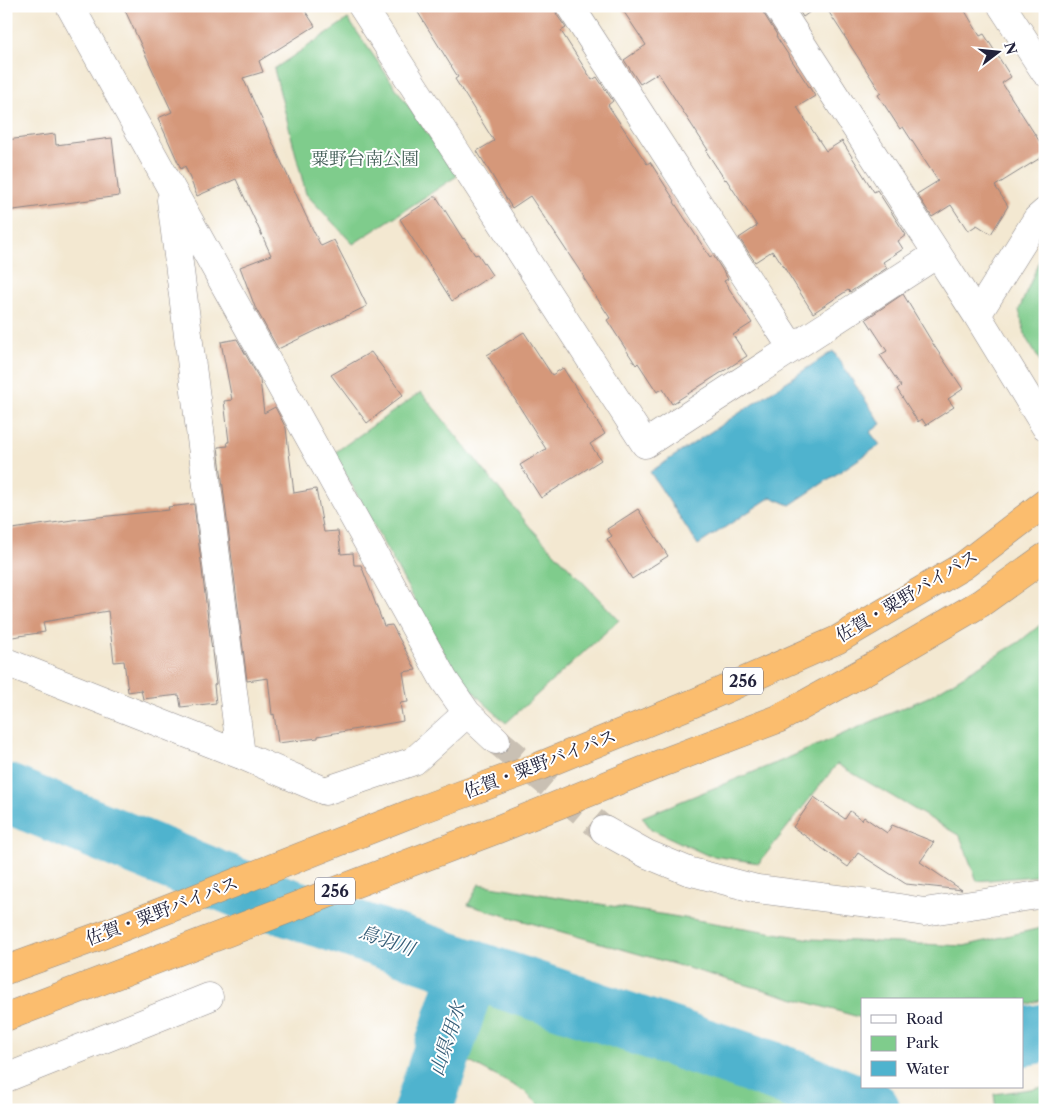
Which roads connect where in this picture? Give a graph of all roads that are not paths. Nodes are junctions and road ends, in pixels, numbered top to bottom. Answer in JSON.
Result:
{"nodes":[{"id":1,"x":70,"y":6,"type":"edge"},
{"id":2,"x":362,"y":6,"type":"edge"},
{"id":3,"x":570,"y":6,"type":"edge"},
{"id":4,"x":777,"y":6,"type":"edge"},
{"id":5,"x":1002,"y":6,"type":"edge"},
{"id":6,"x":1045,"y":72,"type":"edge"},
{"id":7,"x":170,"y":186,"type":"junction"},
{"id":8,"x":1045,"y":212,"type":"edge"},
{"id":9,"x":937,"y":254,"type":"junction"},
{"id":10,"x":977,"y":315,"type":"junction"},
{"id":11,"x":792,"y":348,"type":"junction"},
{"id":12,"x":1045,"y":426,"type":"edge"},
{"id":13,"x":1045,"y":503,"type":"edge"},
{"id":14,"x":1045,"y":556,"type":"edge"},
{"id":15,"x":6,"y":662,"type":"edge"},
{"id":16,"x":467,"y":713,"type":"junction"},
{"id":17,"x":496,"y":740,"type":"tunnel mouth"},
{"id":18,"x":241,"y":756,"type":"junction"},
{"id":19,"x":604,"y":830,"type":"tunnel mouth"},
{"id":20,"x":1045,"y":894,"type":"edge"},
{"id":21,"x":6,"y":970,"type":"edge"},
{"id":22,"x":209,"y":997,"type":"dead end"},
{"id":23,"x":6,"y":1017,"type":"edge"},
{"id":24,"x":6,"y":1078,"type":"edge"}],
"edges":[{"from":1,"to":7,"type":"street"},
{"from":2,"to":11,"type":"street"},
{"from":3,"to":11,"type":"street"},
{"from":4,"to":9,"type":"street"},
{"from":5,"to":6,"type":"street"},
{"from":7,"to":16,"type":"street"},
{"from":7,"to":18,"type":"street"},
{"from":8,"to":10,"type":"street"},
{"from":9,"to":10,"type":"street"},
{"from":9,"to":11,"type":"street"},
{"from":10,"to":12,"type":"street"},
{"from":13,"to":21,"type":"highway","name":"佐賀・粟野バイパス","number":"256"},
{"from":14,"to":23,"type":"highway","number":"256"},
{"from":15,"to":18,"type":"street"},
{"from":16,"to":17,"type":"street"},
{"from":16,"to":18,"type":"street"},
{"from":19,"to":20,"type":"street"},
{"from":22,"to":24,"type":"street"}]}
